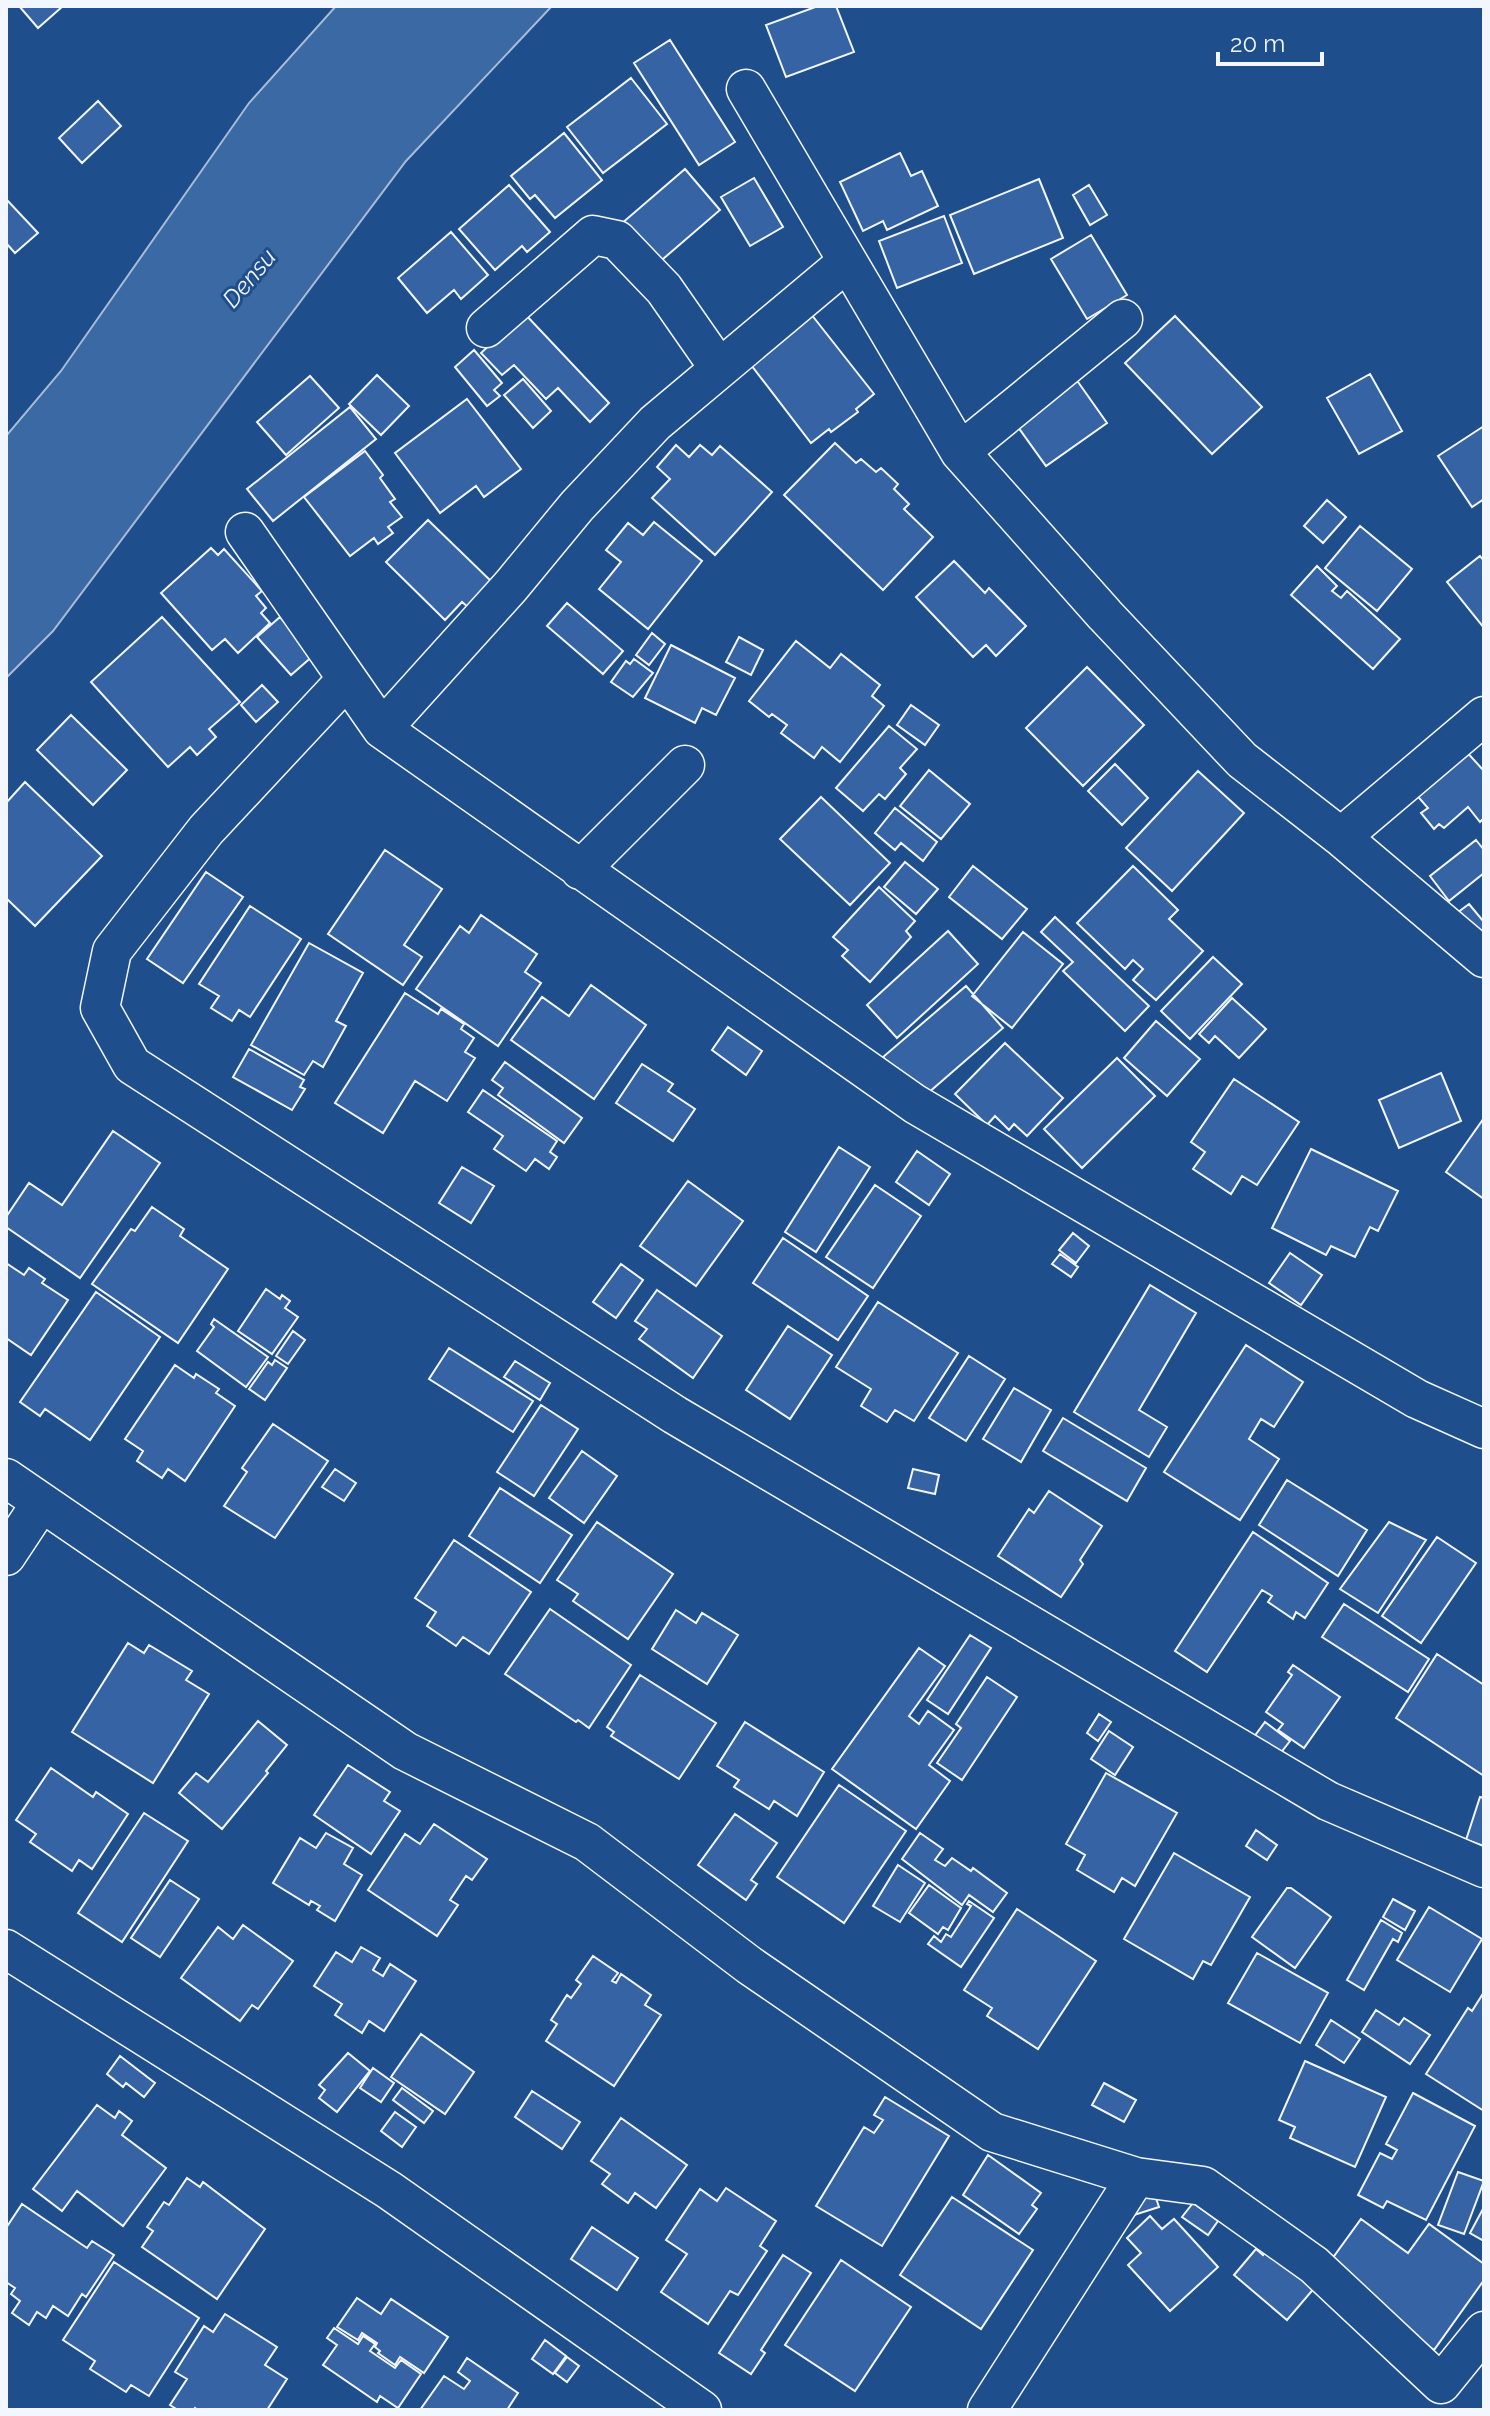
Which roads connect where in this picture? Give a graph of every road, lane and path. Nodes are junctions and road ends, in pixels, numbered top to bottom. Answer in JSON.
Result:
{"nodes":[{"id":1,"x":746,"y":89,"type":"dead end"},
{"id":2,"x":847,"y":262,"type":"junction"},
{"id":3,"x":1123,"y":319,"type":"dead end"},
{"id":4,"x":486,"y":328,"type":"dead end"},
{"id":5,"x":719,"y":368,"type":"junction"},
{"id":6,"x":960,"y":452,"type":"junction"},
{"id":7,"x":245,"y":532,"type":"dead end"},
{"id":8,"x":347,"y":679,"type":"junction"},
{"id":9,"x":1484,"y":716,"type":"edge"},
{"id":10,"x":382,"y":729,"type":"junction"},
{"id":11,"x":685,"y":765,"type":"dead end"},
{"id":12,"x":1341,"y":837,"type":"junction"},
{"id":13,"x":580,"y":870,"type":"junction"},
{"id":14,"x":1484,"y":958,"type":"edge"},
{"id":15,"x":1484,"y":1429,"type":"edge"},
{"id":16,"x":6,"y":1478,"type":"edge"},
{"id":17,"x":41,"y":1503,"type":"junction"},
{"id":18,"x":6,"y":1556,"type":"edge"},
{"id":19,"x":1484,"y":1868,"type":"edge"},
{"id":20,"x":6,"y":1949,"type":"edge"},
{"id":21,"x":1136,"y":2177,"type":"junction"},
{"id":22,"x":1484,"y":2331,"type":"edge"},
{"id":23,"x":702,"y":2410,"type":"edge"},
{"id":24,"x":987,"y":2410,"type":"edge"}],
"edges":[{"from":1,"to":2,"type":"street"},
{"from":2,"to":5,"type":"street"},
{"from":2,"to":6,"type":"street"},
{"from":3,"to":6,"type":"street"},
{"from":4,"to":5,"type":"street"},
{"from":5,"to":10,"type":"street"},
{"from":6,"to":12,"type":"street"},
{"from":7,"to":8,"type":"street"},
{"from":8,"to":10,"type":"street"},
{"from":8,"to":19,"type":"street"},
{"from":9,"to":12,"type":"street"},
{"from":10,"to":13,"type":"street"},
{"from":11,"to":13,"type":"street"},
{"from":12,"to":14,"type":"street"},
{"from":13,"to":15,"type":"street"},
{"from":16,"to":17,"type":"street"},
{"from":17,"to":18,"type":"street"},
{"from":17,"to":21,"type":"street"},
{"from":20,"to":23,"type":"street"},
{"from":21,"to":22,"type":"street"},
{"from":21,"to":24,"type":"street"}]}
